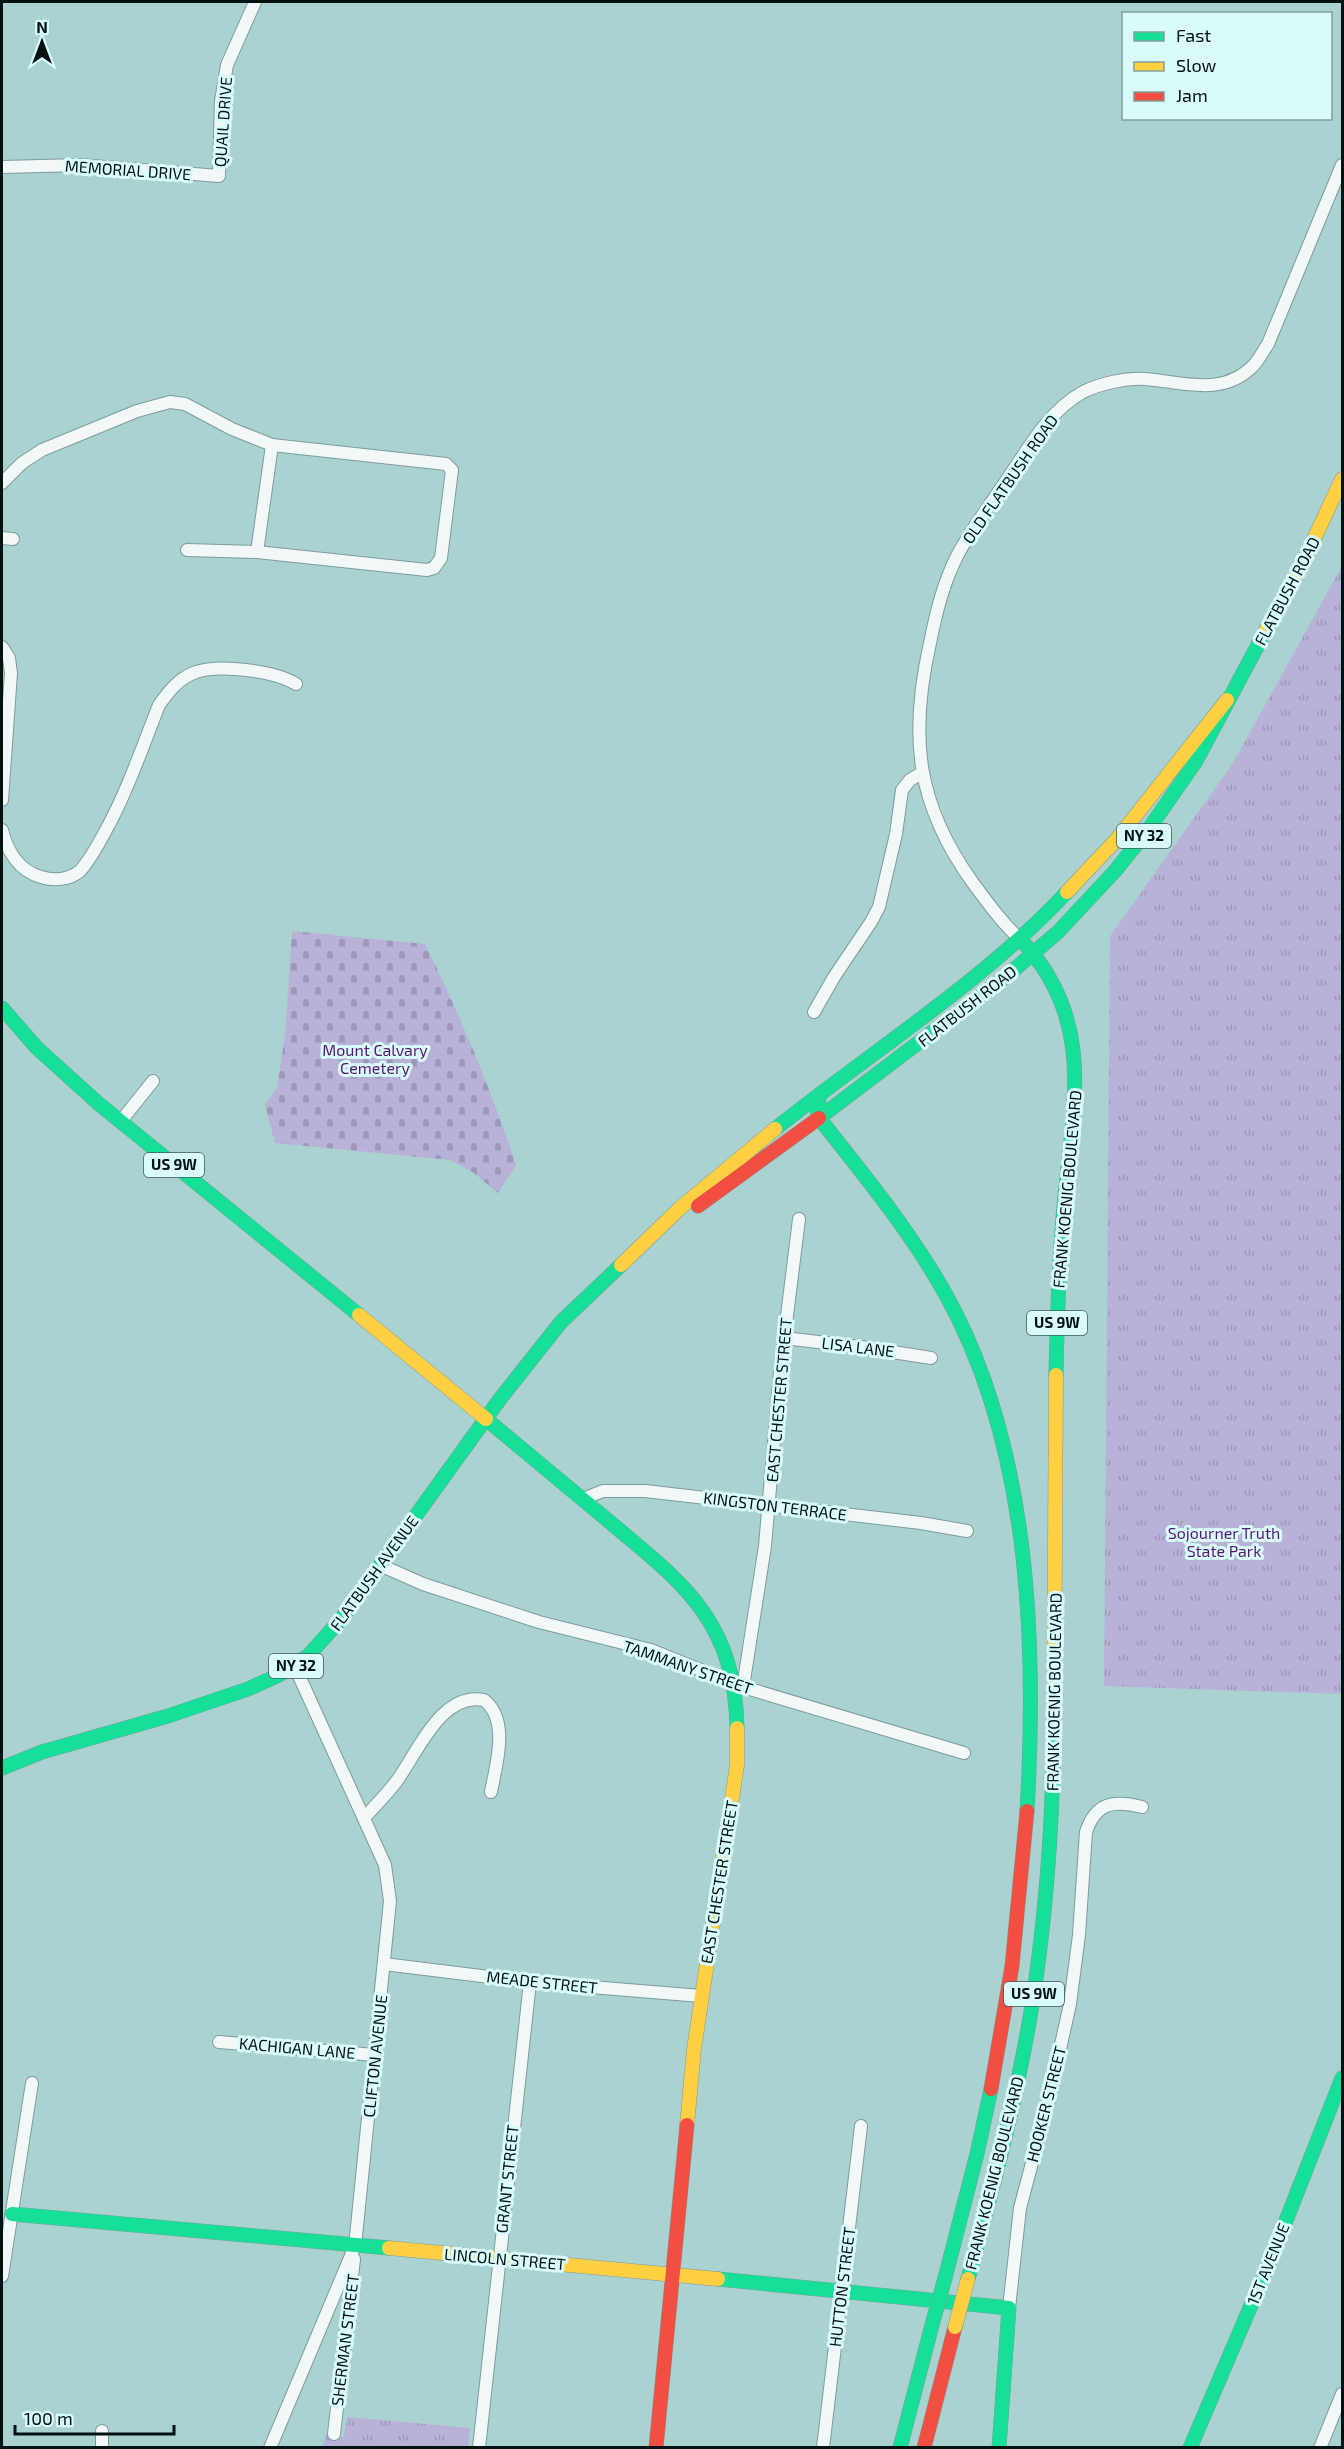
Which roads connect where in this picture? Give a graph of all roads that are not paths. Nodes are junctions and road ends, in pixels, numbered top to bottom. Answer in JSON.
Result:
{"nodes":[{"id":1,"x":255,"y":2,"type":"edge"},
{"id":2,"x":1342,"y":165,"type":"edge"},
{"id":3,"x":2,"y":167,"type":"edge"},
{"id":4,"x":219,"y":176,"type":"joint"},
{"id":5,"x":272,"y":445,"type":"junction"},
{"id":6,"x":1342,"y":479,"type":"edge"},
{"id":7,"x":2,"y":483,"type":"edge"},
{"id":8,"x":188,"y":550,"type":"dead end"},
{"id":9,"x":257,"y":552,"type":"junction"},
{"id":10,"x":2,"y":647,"type":"edge"},
{"id":11,"x":296,"y":684,"type":"dead end"},
{"id":12,"x":1227,"y":699,"type":"junction"},
{"id":13,"x":922,"y":773,"type":"junction"},
{"id":14,"x":2,"y":800,"type":"edge"},
{"id":15,"x":2,"y":830,"type":"edge"},
{"id":16,"x":1020,"y":939,"type":"junction"},
{"id":17,"x":1035,"y":952,"type":"junction"},
{"id":18,"x":2,"y":1008,"type":"edge"},
{"id":19,"x":814,"y":1012,"type":"dead end"},
{"id":20,"x":153,"y":1081,"type":"dead end"},
{"id":21,"x":820,"y":1094,"type":"junction"},
{"id":22,"x":819,"y":1118,"type":"junction"},
{"id":23,"x":121,"y":1121,"type":"junction"},
{"id":24,"x":799,"y":1219,"type":"dead end"},
{"id":25,"x":640,"y":1247,"type":"junction"},
{"id":26,"x":784,"y":1338,"type":"junction"},
{"id":27,"x":546,"y":1340,"type":"joint"},
{"id":28,"x":931,"y":1358,"type":"dead end"},
{"id":29,"x":486,"y":1419,"type":"junction"},
{"id":30,"x":583,"y":1499,"type":"junction"},
{"id":31,"x":769,"y":1504,"type":"junction"},
{"id":32,"x":967,"y":1531,"type":"dead end"},
{"id":33,"x":380,"y":1565,"type":"junction"},
{"id":34,"x":295,"y":1667,"type":"junction"},
{"id":35,"x":738,"y":1685,"type":"junction"},
{"id":36,"x":964,"y":1753,"type":"dead end"},
{"id":37,"x":2,"y":1768,"type":"edge"},
{"id":38,"x":490,"y":1792,"type":"dead end"},
{"id":39,"x":1142,"y":1807,"type":"dead end"},
{"id":40,"x":365,"y":1817,"type":"junction"},
{"id":41,"x":384,"y":1964,"type":"junction"},
{"id":42,"x":530,"y":1982,"type":"junction"},
{"id":43,"x":701,"y":1996,"type":"junction"},
{"id":44,"x":219,"y":2042,"type":"dead end"},
{"id":45,"x":375,"y":2055,"type":"junction"},
{"id":46,"x":1342,"y":2078,"type":"edge"},
{"id":47,"x":32,"y":2083,"type":"dead end"},
{"id":48,"x":861,"y":2126,"type":"dead end"},
{"id":49,"x":7,"y":2214,"type":"edge"},
{"id":50,"x":356,"y":2246,"type":"junction"},
{"id":51,"x":499,"y":2258,"type":"junction"},
{"id":52,"x":673,"y":2275,"type":"junction"},
{"id":53,"x":2,"y":2276,"type":"edge"},
{"id":54,"x":842,"y":2291,"type":"junction"},
{"id":55,"x":1009,"y":2308,"type":"junction"},
{"id":56,"x":1342,"y":2394,"type":"edge"},
{"id":57,"x":102,"y":2431,"type":"dead end"},
{"id":58,"x":334,"y":2434,"type":"dead end"},
{"id":59,"x":102,"y":2448,"type":"edge"},
{"id":60,"x":270,"y":2448,"type":"edge"},
{"id":61,"x":479,"y":2448,"type":"edge"},
{"id":62,"x":656,"y":2448,"type":"edge"},
{"id":63,"x":823,"y":2448,"type":"edge"},
{"id":64,"x":900,"y":2448,"type":"edge"},
{"id":65,"x":924,"y":2448,"type":"edge"},
{"id":66,"x":999,"y":2448,"type":"edge"},
{"id":67,"x":1190,"y":2448,"type":"edge"},
{"id":68,"x":1320,"y":2448,"type":"edge"}],
"edges":[{"from":1,"to":4,"type":"street","name":"QUAIL DRIVE"},
{"from":2,"to":13,"type":"street","name":"OLD FLATBUSH ROAD"},
{"from":3,"to":4,"type":"street","name":"MEMORIAL DRIVE"},
{"from":5,"to":7,"type":"street"},
{"from":5,"to":9,"type":"street"},
{"from":5,"to":9,"type":"street"},
{"from":6,"to":12,"type":"main road","name":"FLATBUSH ROAD","number":"NY 32"},
{"from":8,"to":9,"type":"street"},
{"from":10,"to":14,"type":"street"},
{"from":11,"to":15,"type":"street"},
{"from":12,"to":16,"type":"main road","name":"FLATBUSH ROAD","number":"NY 32"},
{"from":12,"to":17,"type":"main road","name":"FLATBUSH ROAD","number":"NY 32"},
{"from":13,"to":16,"type":"street","name":"OLD FLATBUSH ROAD"},
{"from":13,"to":19,"type":"street"},
{"from":16,"to":17,"type":"main road","name":"FRANK KOENIG BOULEVARD","number":"US 9W"},
{"from":16,"to":21,"type":"main road","name":"FLATBUSH ROAD"},
{"from":17,"to":22,"type":"main road","name":"FLATBUSH ROAD","number":"NY 32"},
{"from":17,"to":65,"type":"main road","name":"FRANK KOENIG BOULEVARD","number":"US 9W","bridge":true},
{"from":18,"to":23,"type":"main road","number":"US 9W"},
{"from":20,"to":23,"type":"street"},
{"from":21,"to":22,"type":"main road"},
{"from":21,"to":25,"type":"main road","name":"FLATBUSH ROAD"},
{"from":22,"to":25,"type":"main road","name":"FLATBUSH ROAD"},
{"from":22,"to":64,"type":"main road","name":"FRANK KOENIG BOULEVARD","number":"US 9W","bridge":true},
{"from":23,"to":29,"type":"main road","number":"US 9W"},
{"from":24,"to":26,"type":"street","name":"EAST CHESTER STREET"},
{"from":25,"to":27,"type":"main road","name":"FLATBUSH ROAD"},
{"from":26,"to":28,"type":"street","name":"LISA LANE"},
{"from":26,"to":31,"type":"street","name":"EAST CHESTER STREET"},
{"from":27,"to":29,"type":"main road","name":"FLATBUSH AVENUE"},
{"from":29,"to":30,"type":"main road","name":"EAST CHESTER STREET"},
{"from":29,"to":33,"type":"main road","name":"FLATBUSH AVENUE","number":"NY 32"},
{"from":30,"to":31,"type":"street","name":"KINGSTON TERRACE"},
{"from":30,"to":35,"type":"main road","name":"EAST CHESTER STREET"},
{"from":31,"to":32,"type":"street","name":"KINGSTON TERRACE"},
{"from":31,"to":35,"type":"street","name":"EAST CHESTER STREET"},
{"from":33,"to":34,"type":"main road","name":"FLATBUSH AVENUE","number":"NY 32"},
{"from":33,"to":35,"type":"street","name":"TAMMANY STREET"},
{"from":34,"to":37,"type":"main road","name":"FLATBUSH AVENUE","number":"NY 32"},
{"from":34,"to":40,"type":"street","name":"CLIFTON AVENUE"},
{"from":35,"to":36,"type":"street","name":"TAMMANY STREET"},
{"from":35,"to":43,"type":"main road","name":"EAST CHESTER STREET"},
{"from":38,"to":40,"type":"street"},
{"from":39,"to":55,"type":"street","name":"HOOKER STREET"},
{"from":40,"to":41,"type":"street","name":"CLIFTON AVENUE"},
{"from":41,"to":42,"type":"street","name":"MEADE STREET"},
{"from":41,"to":45,"type":"street","name":"CLIFTON AVENUE"},
{"from":42,"to":43,"type":"street","name":"MEADE STREET"},
{"from":42,"to":51,"type":"street","name":"GRANT STREET"},
{"from":43,"to":52,"type":"main road","name":"EAST CHESTER STREET"},
{"from":44,"to":45,"type":"street","name":"KACHIGAN LANE"},
{"from":45,"to":50,"type":"street","name":"CLIFTON AVENUE"},
{"from":46,"to":67,"type":"main road","name":"1ST AVENUE"},
{"from":47,"to":49,"type":"street"},
{"from":48,"to":54,"type":"street","name":"HUTTON STREET"},
{"from":49,"to":50,"type":"main road","name":"LINCOLN STREET"},
{"from":49,"to":53,"type":"street"},
{"from":50,"to":51,"type":"main road","name":"LINCOLN STREET"},
{"from":50,"to":58,"type":"street","name":"SHERMAN STREET"},
{"from":50,"to":60,"type":"street","name":"CLIFTON AVENUE"},
{"from":51,"to":52,"type":"main road","name":"LINCOLN STREET"},
{"from":51,"to":61,"type":"street","name":"GRANT STREET"},
{"from":52,"to":54,"type":"main road","name":"LINCOLN STREET"},
{"from":52,"to":62,"type":"main road","name":"EAST CHESTER STREET"},
{"from":54,"to":55,"type":"main road","name":"LINCOLN STREET"},
{"from":54,"to":63,"type":"street","name":"HUTTON STREET"},
{"from":55,"to":66,"type":"main road","name":"HOOKER STREET"},
{"from":56,"to":68,"type":"street"},
{"from":57,"to":59,"type":"street"}]}
